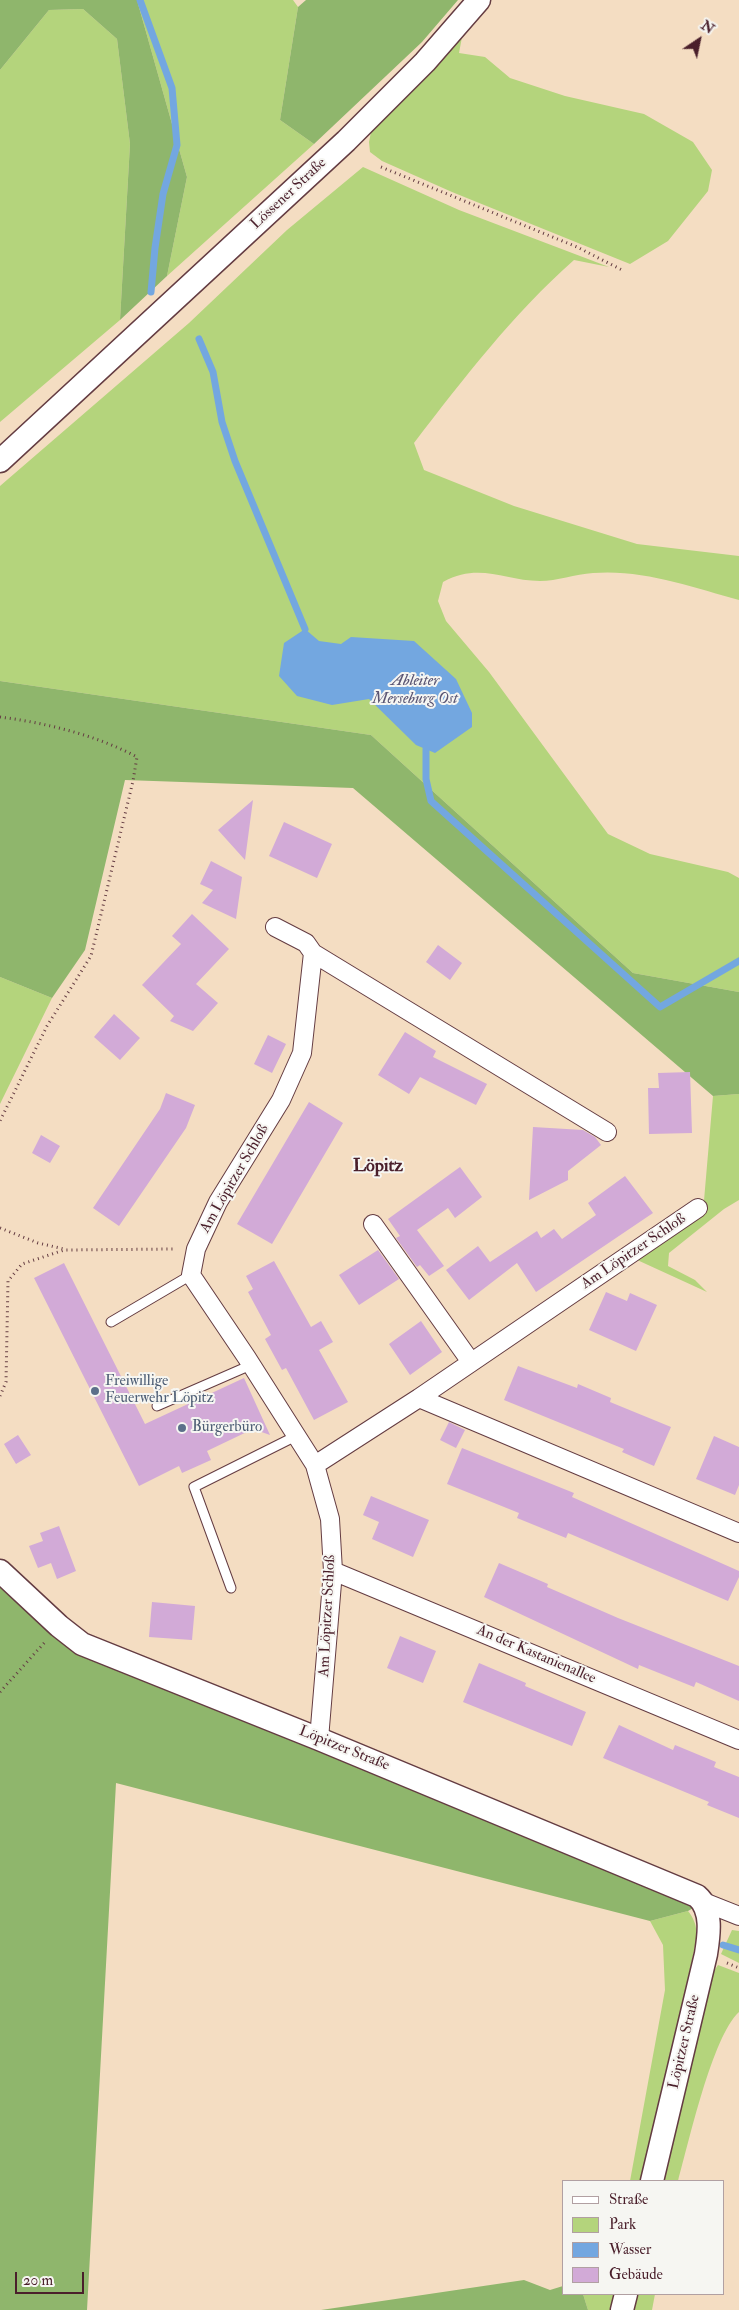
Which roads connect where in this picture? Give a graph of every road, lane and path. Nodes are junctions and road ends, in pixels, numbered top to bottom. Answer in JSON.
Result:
{"nodes":[{"id":1,"x":478,"y":0,"type":"edge"},
{"id":2,"x":381,"y":167,"type":"dead end"},
{"id":3,"x":624,"y":271,"type":"dead end"},
{"id":4,"x":0,"y":461,"type":"edge"},
{"id":5,"x":0,"y":717,"type":"edge"},
{"id":6,"x":275,"y":927,"type":"dead end"},
{"id":7,"x":313,"y":952,"type":"junction"},
{"id":8,"x":0,"y":1122,"type":"edge"},
{"id":9,"x":607,"y":1132,"type":"dead end"},
{"id":10,"x":698,"y":1208,"type":"dead end"},
{"id":11,"x":373,"y":1224,"type":"dead end"},
{"id":12,"x":0,"y":1228,"type":"edge"},
{"id":13,"x":196,"y":1249,"type":"junction"},
{"id":14,"x":64,"y":1250,"type":"junction"},
{"id":15,"x":191,"y":1275,"type":"junction"},
{"id":16,"x":111,"y":1322,"type":"dead end"},
{"id":17,"x":471,"y":1362,"type":"junction"},
{"id":18,"x":251,"y":1365,"type":"junction"},
{"id":19,"x":0,"y":1396,"type":"edge"},
{"id":20,"x":419,"y":1398,"type":"junction"},
{"id":21,"x":157,"y":1406,"type":"dead end"},
{"id":22,"x":296,"y":1436,"type":"junction"},
{"id":23,"x":315,"y":1465,"type":"junction"},
{"id":24,"x":739,"y":1533,"type":"edge"},
{"id":25,"x":0,"y":1571,"type":"edge"},
{"id":26,"x":333,"y":1571,"type":"junction"},
{"id":27,"x":231,"y":1588,"type":"dead end"},
{"id":28,"x":59,"y":1626,"type":"junction"},
{"id":29,"x":0,"y":1692,"type":"edge"},
{"id":30,"x":319,"y":1739,"type":"junction"},
{"id":31,"x":739,"y":1740,"type":"edge"},
{"id":32,"x":704,"y":1902,"type":"junction"},
{"id":33,"x":739,"y":1916,"type":"edge"},
{"id":34,"x":652,"y":2180,"type":"edge"},
{"id":35,"x":626,"y":2295,"type":"edge"},
{"id":36,"x":622,"y":2310,"type":"edge"}],
"edges":[{"from":1,"to":4,"type":"street","name":"Lössener Straße"},
{"from":2,"to":3,"type":"path"},
{"from":5,"to":8,"type":"path"},
{"from":6,"to":7,"type":"street"},
{"from":7,"to":9,"type":"street"},
{"from":7,"to":13,"type":"street","name":"Am Löpitzer Schloß"},
{"from":10,"to":17,"type":"street","name":"Am Löpitzer Schloß"},
{"from":11,"to":17,"type":"street"},
{"from":12,"to":14,"type":"path"},
{"from":13,"to":14,"type":"path"},
{"from":13,"to":15,"type":"street","name":"Am Löpitzer Schloß"},
{"from":14,"to":19,"type":"path"},
{"from":15,"to":16,"type":"lane"},
{"from":15,"to":18,"type":"street","name":"Am Löpitzer Schloß"},
{"from":17,"to":20,"type":"street","name":"Am Löpitzer Schloß"},
{"from":18,"to":21,"type":"lane"},
{"from":18,"to":22,"type":"street","name":"Am Löpitzer Schloß"},
{"from":20,"to":23,"type":"street","name":"Am Löpitzer Schloß"},
{"from":20,"to":24,"type":"street"},
{"from":22,"to":23,"type":"street","name":"Am Löpitzer Schloß"},
{"from":22,"to":27,"type":"lane"},
{"from":23,"to":26,"type":"street","name":"Am Löpitzer Schloß"},
{"from":25,"to":28,"type":"street","name":"Löpitzer Straße"},
{"from":26,"to":30,"type":"street","name":"Am Löpitzer Schloß"},
{"from":26,"to":31,"type":"street","name":"An der Kastanienallee"},
{"from":28,"to":29,"type":"path"},
{"from":28,"to":30,"type":"street","name":"Löpitzer Straße"},
{"from":30,"to":32,"type":"street","name":"Löpitzer Straße"},
{"from":32,"to":33,"type":"street","name":"Löpitzer Straße"},
{"from":32,"to":34,"type":"street","name":"Löpitzer Straße"},
{"from":35,"to":36,"type":"street"}]}
